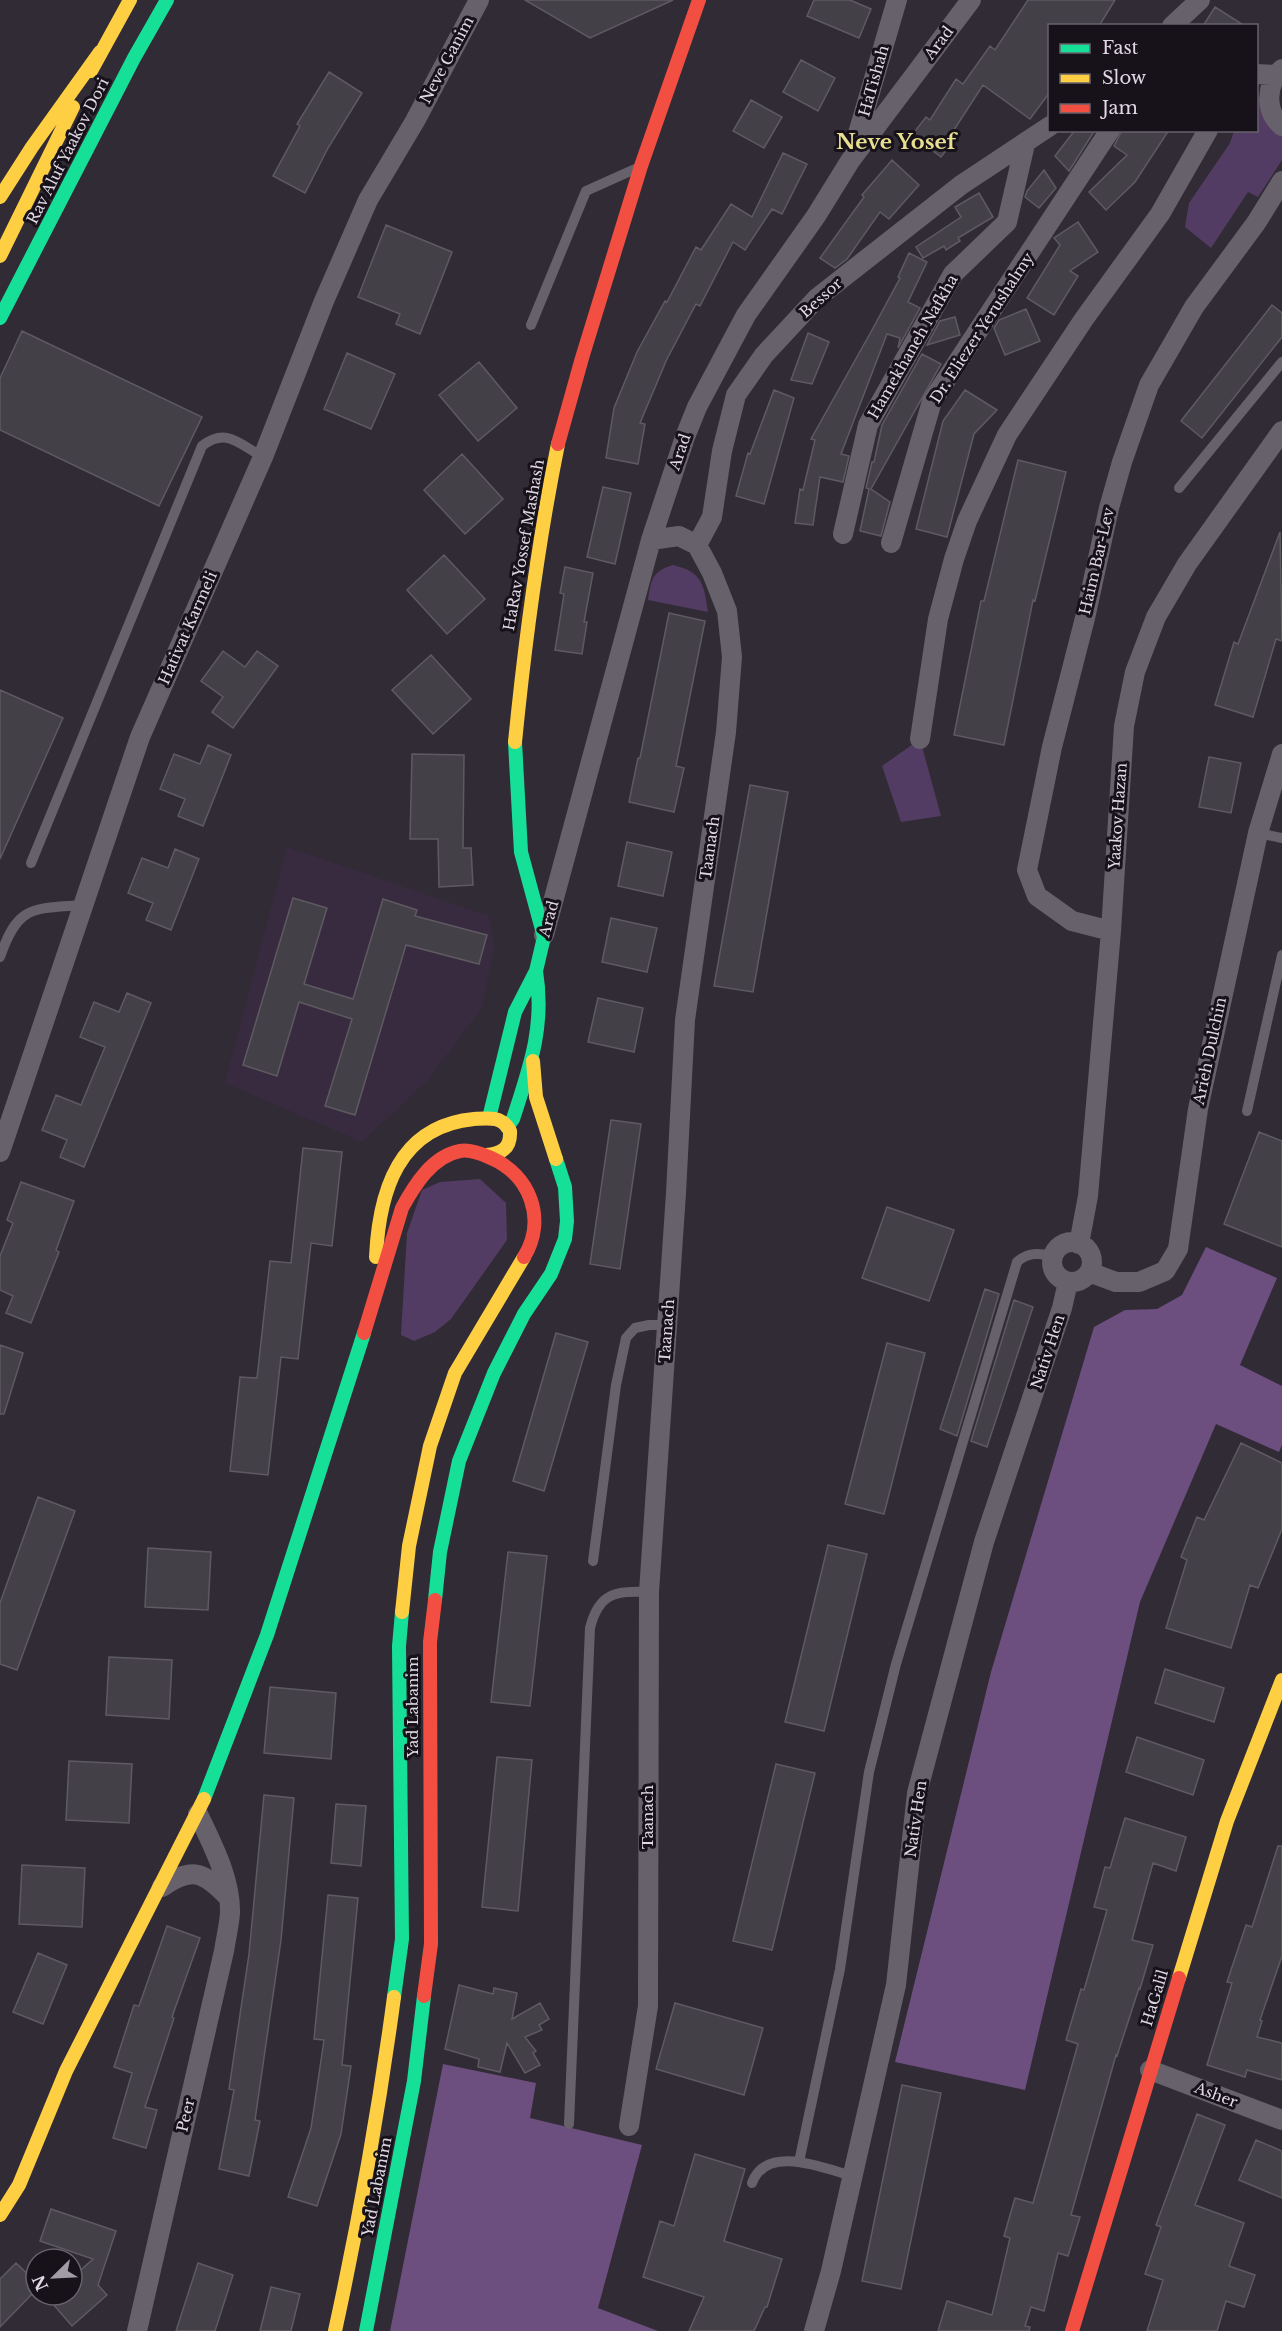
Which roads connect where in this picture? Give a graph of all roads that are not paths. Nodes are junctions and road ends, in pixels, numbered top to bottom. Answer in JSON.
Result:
{"nodes":[{"id":1,"x":130,"y":0,"type":"edge"},
{"id":2,"x":167,"y":0,"type":"edge"},
{"id":3,"x":480,"y":0,"type":"edge"},
{"id":4,"x":699,"y":0,"type":"edge"},
{"id":5,"x":897,"y":0,"type":"edge"},
{"id":6,"x":971,"y":0,"type":"edge"},
{"id":7,"x":1196,"y":4,"type":"edge"},
{"id":8,"x":1174,"y":24,"type":"edge"},
{"id":9,"x":1181,"y":24,"type":"edge"},
{"id":10,"x":100,"y":52,"type":"junction"},
{"id":11,"x":1271,"y":72,"type":"edge"},
{"id":12,"x":415,"y":121,"type":"joint"},
{"id":13,"x":1282,"y":126,"type":"edge"},
{"id":14,"x":1048,"y":127,"type":"edge"},
{"id":15,"x":1109,"y":132,"type":"edge"},
{"id":16,"x":1207,"y":132,"type":"edge"},
{"id":17,"x":1025,"y":144,"type":"junction"},
{"id":18,"x":850,"y":161,"type":"junction"},
{"id":19,"x":641,"y":166,"type":"junction"},
{"id":20,"x":1282,"y":181,"type":"edge"},
{"id":21,"x":0,"y":197,"type":"edge"},
{"id":22,"x":0,"y":256,"type":"edge"},
{"id":23,"x":0,"y":318,"type":"edge"},
{"id":24,"x":531,"y":325,"type":"dead end"},
{"id":25,"x":1282,"y":362,"type":"edge"},
{"id":26,"x":1282,"y":431,"type":"edge"},
{"id":27,"x":263,"y":457,"type":"junction"},
{"id":28,"x":1179,"y":488,"type":"dead end"},
{"id":29,"x":843,"y":534,"type":"dead end"},
{"id":30,"x":651,"y":540,"type":"junction"},
{"id":31,"x":891,"y":543,"type":"dead end"},
{"id":32,"x":697,"y":545,"type":"junction"},
{"id":33,"x":920,"y":739,"type":"dead end"},
{"id":34,"x":1282,"y":754,"type":"edge"},
{"id":35,"x":1258,"y":833,"type":"junction"},
{"id":36,"x":1282,"y":838,"type":"edge"},
{"id":37,"x":31,"y":863,"type":"dead end"},
{"id":38,"x":83,"y":905,"type":"junction"},
{"id":39,"x":1111,"y":931,"type":"junction"},
{"id":40,"x":544,"y":937,"type":"junction"},
{"id":41,"x":1282,"y":955,"type":"edge"},
{"id":42,"x":0,"y":957,"type":"edge"},
{"id":43,"x":536,"y":971,"type":"junction"},
{"id":44,"x":533,"y":1061,"type":"junction"},
{"id":45,"x":1247,"y":1111,"type":"dead end"},
{"id":46,"x":487,"y":1119,"type":"junction"},
{"id":47,"x":513,"y":1132,"type":"junction"},
{"id":48,"x":538,"y":1145,"type":"dead end"},
{"id":49,"x":0,"y":1152,"type":"edge"},
{"id":50,"x":484,"y":1154,"type":"junction"},
{"id":51,"x":555,"y":1161,"type":"junction"},
{"id":52,"x":1079,"y":1244,"type":"junction"},
{"id":53,"x":1053,"y":1256,"type":"junction"},
{"id":54,"x":1089,"y":1272,"type":"junction"},
{"id":55,"x":1068,"y":1282,"type":"junction"},
{"id":56,"x":376,"y":1293,"type":"junction"},
{"id":57,"x":667,"y":1325,"type":"junction"},
{"id":58,"x":593,"y":1561,"type":"dead end"},
{"id":59,"x":650,"y":1592,"type":"junction"},
{"id":60,"x":1282,"y":1680,"type":"edge"},
{"id":61,"x":198,"y":1814,"type":"junction"},
{"id":62,"x":162,"y":1887,"type":"junction"},
{"id":63,"x":229,"y":1898,"type":"junction"},
{"id":64,"x":1150,"y":2070,"type":"junction"},
{"id":65,"x":1282,"y":2120,"type":"edge"},
{"id":66,"x":568,"y":2124,"type":"dead end"},
{"id":67,"x":629,"y":2126,"type":"dead end"},
{"id":68,"x":799,"y":2162,"type":"junction"},
{"id":69,"x":852,"y":2176,"type":"junction"},
{"id":70,"x":752,"y":2183,"type":"dead end"},
{"id":71,"x":0,"y":2215,"type":"edge"},
{"id":72,"x":137,"y":2331,"type":"edge"},
{"id":73,"x":335,"y":2331,"type":"edge"},
{"id":74,"x":366,"y":2331,"type":"edge"},
{"id":75,"x":814,"y":2331,"type":"edge"},
{"id":76,"x":1072,"y":2331,"type":"edge"}],
"edges":[{"from":1,"to":10,"type":"main road","name":"Rav Aluf Yaakov Dori"},
{"from":2,"to":23,"type":"main road","name":"Rav Aluf Yaakov Dori"},
{"from":3,"to":12,"type":"street","name":"Neve Ganim"},
{"from":4,"to":19,"type":"main road","name":"HaRav Yossef Mashash"},
{"from":5,"to":18,"type":"street","name":"HaTishah"},
{"from":6,"to":18,"type":"street","name":"Arad"},
{"from":7,"to":8,"type":"street"},
{"from":7,"to":9,"type":"street"},
{"from":10,"to":21,"type":"main road"},
{"from":10,"to":22,"type":"main road","name":"Rav Aluf Yaakov Dori"},
{"from":11,"to":13,"type":"street"},
{"from":12,"to":27,"type":"street","name":"Hativat Karmeli"},
{"from":14,"to":17,"type":"street","name":"Bessor"},
{"from":15,"to":31,"type":"street","name":"Dr. Eliezer Yerushalmy"},
{"from":16,"to":33,"type":"street"},
{"from":17,"to":29,"type":"street","name":"Hamekhaneh Nafkha"},
{"from":17,"to":32,"type":"street","name":"Bessor"},
{"from":18,"to":30,"type":"street","name":"Arad"},
{"from":19,"to":24,"type":"lane"},
{"from":19,"to":40,"type":"main road","name":"HaRav Yossef Mashash"},
{"from":20,"to":39,"type":"street","name":"Haim Bar-Lev"},
{"from":25,"to":28,"type":"lane"},
{"from":26,"to":39,"type":"street","name":"Yaakov Hazan"},
{"from":27,"to":37,"type":"lane"},
{"from":27,"to":38,"type":"street","name":"Hativat Karmeli"},
{"from":30,"to":32,"type":"street"},
{"from":30,"to":40,"type":"street","name":"Arad"},
{"from":32,"to":57,"type":"street","name":"Taanach"},
{"from":34,"to":35,"type":"street","name":"Arieh Dulchin"},
{"from":35,"to":36,"type":"lane"},
{"from":35,"to":54,"type":"street","name":"Arieh Dulchin"},
{"from":38,"to":42,"type":"lane"},
{"from":38,"to":49,"type":"street","name":"Hativat Karmeli"},
{"from":39,"to":52,"type":"street","name":"Yaakov Hazan"},
{"from":40,"to":43,"type":"main road","name":"Arad"},
{"from":41,"to":45,"type":"lane"},
{"from":43,"to":44,"type":"main road","name":"Arad"},
{"from":43,"to":46,"type":"main road","name":"Arad"},
{"from":44,"to":47,"type":"main road","name":"Arad"},
{"from":44,"to":51,"type":"main road"},
{"from":46,"to":47,"type":"main road"},
{"from":46,"to":50,"type":"main road"},
{"from":46,"to":56,"type":"main road"},
{"from":47,"to":50,"type":"main road"},
{"from":48,"to":51,"type":"main road","name":"Yad Labanim"},
{"from":50,"to":56,"type":"main road"},
{"from":50,"to":73,"type":"main road","name":"Yad Labanim"},
{"from":51,"to":74,"type":"main road","name":"Yad Labanim"},
{"from":52,"to":53,"type":"street"},
{"from":52,"to":54,"type":"street"},
{"from":53,"to":55,"type":"street"},
{"from":53,"to":68,"type":"lane"},
{"from":54,"to":55,"type":"street"},
{"from":55,"to":69,"type":"street","name":"Nativ Hen"},
{"from":56,"to":61,"type":"main road"},
{"from":57,"to":58,"type":"lane"},
{"from":57,"to":59,"type":"street","name":"Taanach"},
{"from":59,"to":66,"type":"lane"},
{"from":59,"to":67,"type":"street","name":"Taanach"},
{"from":60,"to":64,"type":"main road","name":"HaGalil"},
{"from":61,"to":62,"type":"main road"},
{"from":61,"to":63,"type":"street","name":"Peer"},
{"from":62,"to":63,"type":"street"},
{"from":62,"to":71,"type":"main road"},
{"from":63,"to":72,"type":"street","name":"Peer"},
{"from":64,"to":65,"type":"street","name":"Asher"},
{"from":64,"to":76,"type":"main road","name":"HaGalil"},
{"from":68,"to":69,"type":"lane"},
{"from":68,"to":70,"type":"lane"},
{"from":69,"to":75,"type":"street","name":"Nativ Hen"}]}
